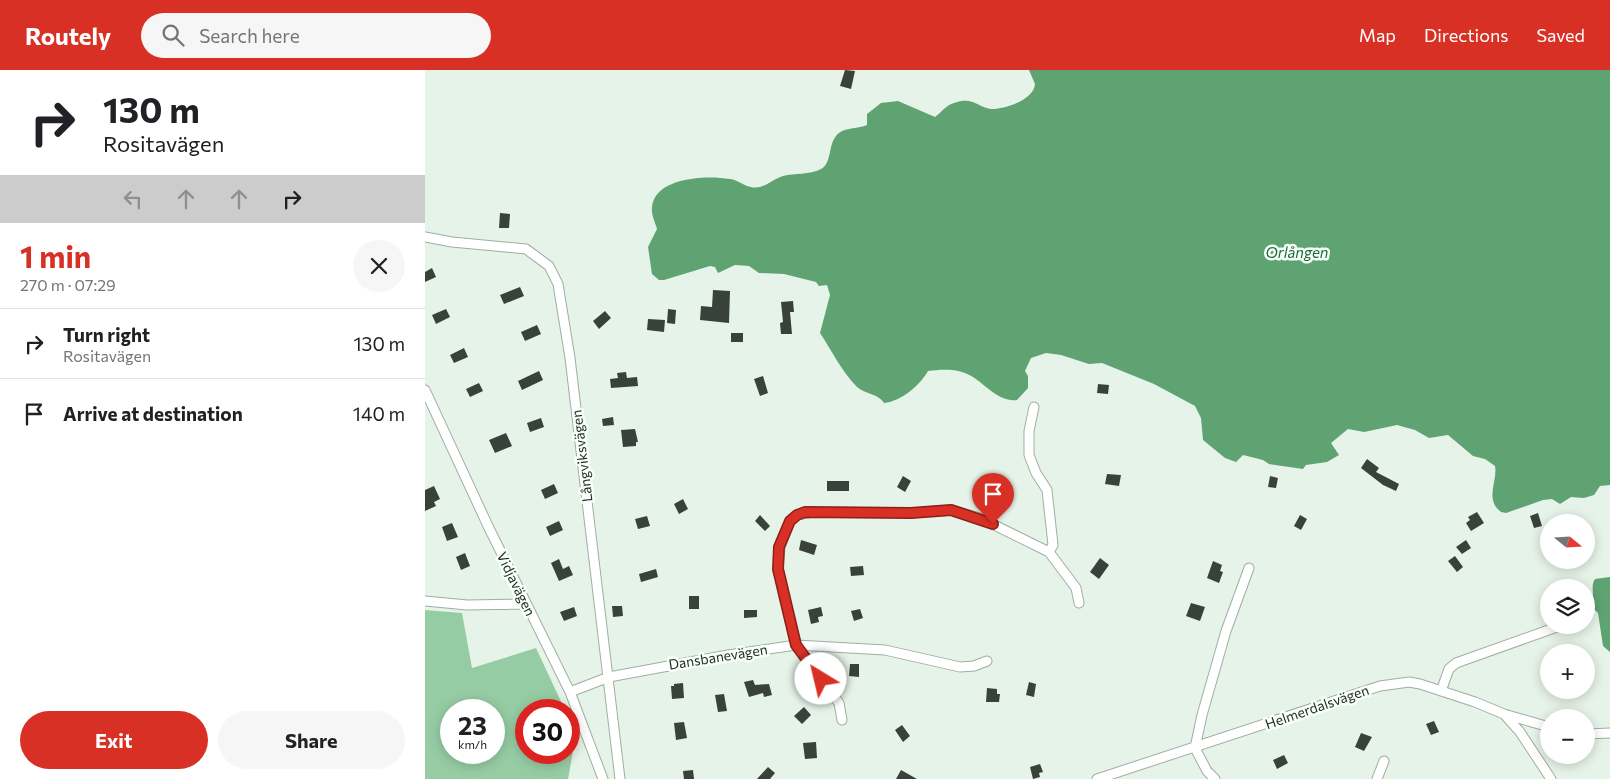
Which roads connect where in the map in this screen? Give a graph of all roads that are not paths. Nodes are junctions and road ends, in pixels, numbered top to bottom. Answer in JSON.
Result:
{"nodes":[{"id":1,"x":425,"y":237,"type":"edge"},
{"id":2,"x":425,"y":390,"type":"edge"},
{"id":3,"x":1034,"y":407,"type":"dead end"},
{"id":4,"x":1049,"y":552,"type":"junction"},
{"id":5,"x":1249,"y":568,"type":"dead end"},
{"id":6,"x":425,"y":601,"type":"edge"},
{"id":7,"x":1079,"y":603,"type":"dead end"},
{"id":8,"x":526,"y":604,"type":"junction"},
{"id":9,"x":1540,"y":633,"type":"edge"},
{"id":10,"x":796,"y":645,"type":"junction"},
{"id":11,"x":987,"y":661,"type":"dead end"},
{"id":12,"x":609,"y":677,"type":"junction"},
{"id":13,"x":1441,"y":691,"type":"junction"},
{"id":14,"x":570,"y":692,"type":"junction"},
{"id":15,"x":1504,"y":714,"type":"junction"},
{"id":16,"x":842,"y":720,"type":"dead end"},
{"id":17,"x":1540,"y":724,"type":"edge"},
{"id":18,"x":1610,"y":733,"type":"edge"},
{"id":19,"x":1595,"y":734,"type":"edge"},
{"id":20,"x":1195,"y":748,"type":"junction"},
{"id":21,"x":1383,"y":761,"type":"dead end"},
{"id":22,"x":603,"y":779,"type":"edge"},
{"id":23,"x":620,"y":779,"type":"edge"},
{"id":24,"x":1097,"y":779,"type":"edge"},
{"id":25,"x":1215,"y":779,"type":"edge"},
{"id":26,"x":1377,"y":779,"type":"edge"},
{"id":27,"x":1551,"y":779,"type":"edge"}],
"edges":[{"from":1,"to":12,"type":"street","name":"Långviksvägen"},
{"from":2,"to":8,"type":"street","name":"Vidjavägen"},
{"from":3,"to":4,"type":"street"},
{"from":4,"to":7,"type":"street"},
{"from":4,"to":10,"type":"street"},
{"from":5,"to":20,"type":"street"},
{"from":6,"to":8,"type":"street"},
{"from":8,"to":14,"type":"street","name":"Vidjavägen"},
{"from":9,"to":13,"type":"street"},
{"from":10,"to":11,"type":"street","name":"Dansbanevägen"},
{"from":10,"to":12,"type":"street","name":"Dansbanevägen"},
{"from":10,"to":16,"type":"street"},
{"from":12,"to":14,"type":"street","name":"Dansbanevägen"},
{"from":12,"to":23,"type":"street","name":"Långviksvägen"},
{"from":13,"to":15,"type":"street","name":"Helmerdalsvägen"},
{"from":13,"to":20,"type":"street","name":"Helmerdalsvägen"},
{"from":14,"to":22,"type":"street","name":"Vidjavägen"},
{"from":15,"to":17,"type":"street"},
{"from":15,"to":27,"type":"street","name":"Helmerdalsvägen"},
{"from":18,"to":19,"type":"street"},
{"from":20,"to":24,"type":"street","name":"Helmerdalsvägen"},
{"from":20,"to":25,"type":"street"},
{"from":21,"to":26,"type":"street"}]}
